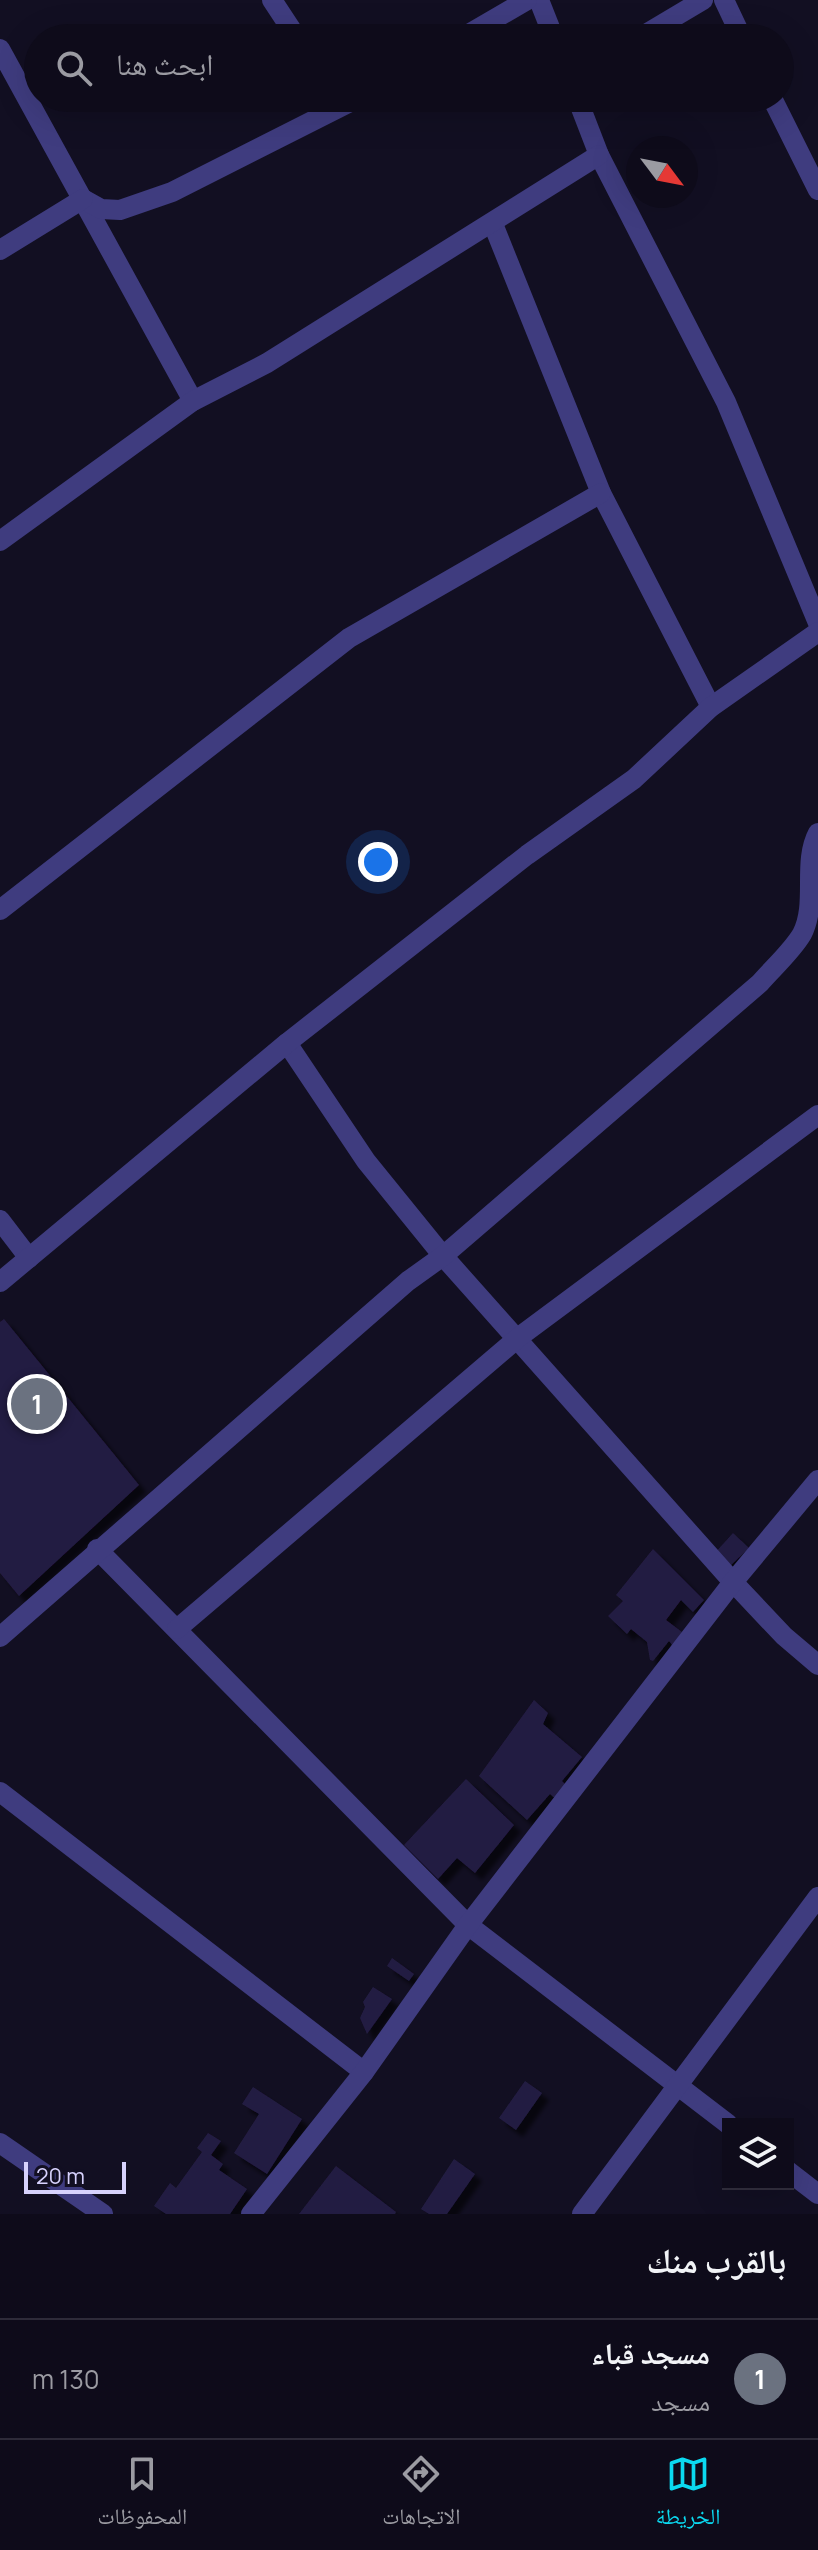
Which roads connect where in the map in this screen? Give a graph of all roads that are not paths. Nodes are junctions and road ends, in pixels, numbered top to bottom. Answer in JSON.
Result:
{"nodes":[{"id":1,"x":272,"y":0,"type":"edge"},
{"id":2,"x":527,"y":0,"type":"edge"},
{"id":3,"x":539,"y":0,"type":"edge"},
{"id":4,"x":703,"y":0,"type":"edge"},
{"id":5,"x":724,"y":0,"type":"edge"},
{"id":6,"x":288,"y":24,"type":"edge"},
{"id":7,"x":486,"y":24,"type":"edge"},
{"id":8,"x":548,"y":24,"type":"edge"},
{"id":9,"x":663,"y":24,"type":"edge"},
{"id":10,"x":735,"y":24,"type":"edge"},
{"id":11,"x":0,"y":49,"type":"edge"},
{"id":12,"x":24,"y":92,"type":"edge"},
{"id":13,"x":35,"y":112,"type":"edge"},
{"id":14,"x":324,"y":112,"type":"edge"},
{"id":15,"x":582,"y":112,"type":"edge"},
{"id":16,"x":779,"y":112,"type":"edge"},
{"id":17,"x":599,"y":155,"type":"junction"},
{"id":18,"x":818,"y":190,"type":"edge"},
{"id":19,"x":83,"y":199,"type":"junction"},
{"id":20,"x":493,"y":224,"type":"junction"},
{"id":21,"x":0,"y":250,"type":"edge"},
{"id":22,"x":193,"y":401,"type":"junction"},
{"id":23,"x":601,"y":493,"type":"junction"},
{"id":24,"x":0,"y":541,"type":"edge"},
{"id":25,"x":818,"y":623,"type":"edge"},
{"id":26,"x":818,"y":632,"type":"edge"},
{"id":27,"x":711,"y":707,"type":"junction"},
{"id":28,"x":818,"y":833,"type":"edge"},
{"id":29,"x":0,"y":910,"type":"edge"},
{"id":30,"x":287,"y":1043,"type":"junction"},
{"id":31,"x":818,"y":1115,"type":"edge"},
{"id":32,"x":0,"y":1220,"type":"edge"},
{"id":33,"x":443,"y":1256,"type":"junction"},
{"id":34,"x":29,"y":1258,"type":"junction"},
{"id":35,"x":0,"y":1282,"type":"edge"},
{"id":36,"x":519,"y":1337,"type":"junction"},
{"id":37,"x":818,"y":1480,"type":"edge"},
{"id":38,"x":97,"y":1549,"type":"junction"},
{"id":39,"x":733,"y":1582,"type":"junction"},
{"id":40,"x":3,"y":1629,"type":"edge"},
{"id":41,"x":177,"y":1629,"type":"junction"},
{"id":42,"x":818,"y":1665,"type":"edge"},
{"id":43,"x":0,"y":1792,"type":"edge"},
{"id":44,"x":818,"y":1897,"type":"edge"},
{"id":45,"x":468,"y":1925,"type":"junction"},
{"id":46,"x":364,"y":2072,"type":"junction"},
{"id":47,"x":679,"y":2087,"type":"junction"},
{"id":48,"x":722,"y":2119,"type":"edge"},
{"id":49,"x":4,"y":2154,"type":"edge"},
{"id":50,"x":794,"y":2176,"type":"edge"},
{"id":51,"x":818,"y":2194,"type":"edge"},
{"id":52,"x":103,"y":2214,"type":"edge"},
{"id":53,"x":251,"y":2214,"type":"edge"},
{"id":54,"x":582,"y":2214,"type":"edge"}],
"edges":[{"from":1,"to":6,"type":"street"},
{"from":2,"to":7,"type":"street"},
{"from":3,"to":8,"type":"street"},
{"from":4,"to":9,"type":"street"},
{"from":5,"to":10,"type":"street"},
{"from":11,"to":12,"type":"street"},
{"from":13,"to":19,"type":"street"},
{"from":14,"to":19,"type":"street"},
{"from":15,"to":17,"type":"street"},
{"from":16,"to":18,"type":"street"},
{"from":17,"to":20,"type":"street"},
{"from":17,"to":25,"type":"street"},
{"from":19,"to":21,"type":"street"},
{"from":19,"to":22,"type":"street"},
{"from":20,"to":22,"type":"street"},
{"from":20,"to":23,"type":"street"},
{"from":22,"to":24,"type":"street"},
{"from":23,"to":27,"type":"street"},
{"from":23,"to":29,"type":"street"},
{"from":26,"to":27,"type":"street"},
{"from":27,"to":30,"type":"street"},
{"from":28,"to":33,"type":"street"},
{"from":30,"to":33,"type":"street"},
{"from":30,"to":34,"type":"street"},
{"from":31,"to":36,"type":"street"},
{"from":32,"to":34,"type":"street"},
{"from":33,"to":36,"type":"street"},
{"from":33,"to":38,"type":"street"},
{"from":34,"to":35,"type":"street"},
{"from":36,"to":39,"type":"street"},
{"from":36,"to":41,"type":"street"},
{"from":37,"to":39,"type":"street"},
{"from":38,"to":40,"type":"street"},
{"from":38,"to":41,"type":"street"},
{"from":39,"to":42,"type":"street"},
{"from":39,"to":45,"type":"street"},
{"from":41,"to":45,"type":"street"},
{"from":43,"to":46,"type":"street"},
{"from":44,"to":47,"type":"street"},
{"from":45,"to":46,"type":"street"},
{"from":45,"to":47,"type":"street"},
{"from":46,"to":53,"type":"street"},
{"from":47,"to":48,"type":"street"},
{"from":47,"to":54,"type":"street"},
{"from":49,"to":52,"type":"street"},
{"from":50,"to":51,"type":"street"}]}
